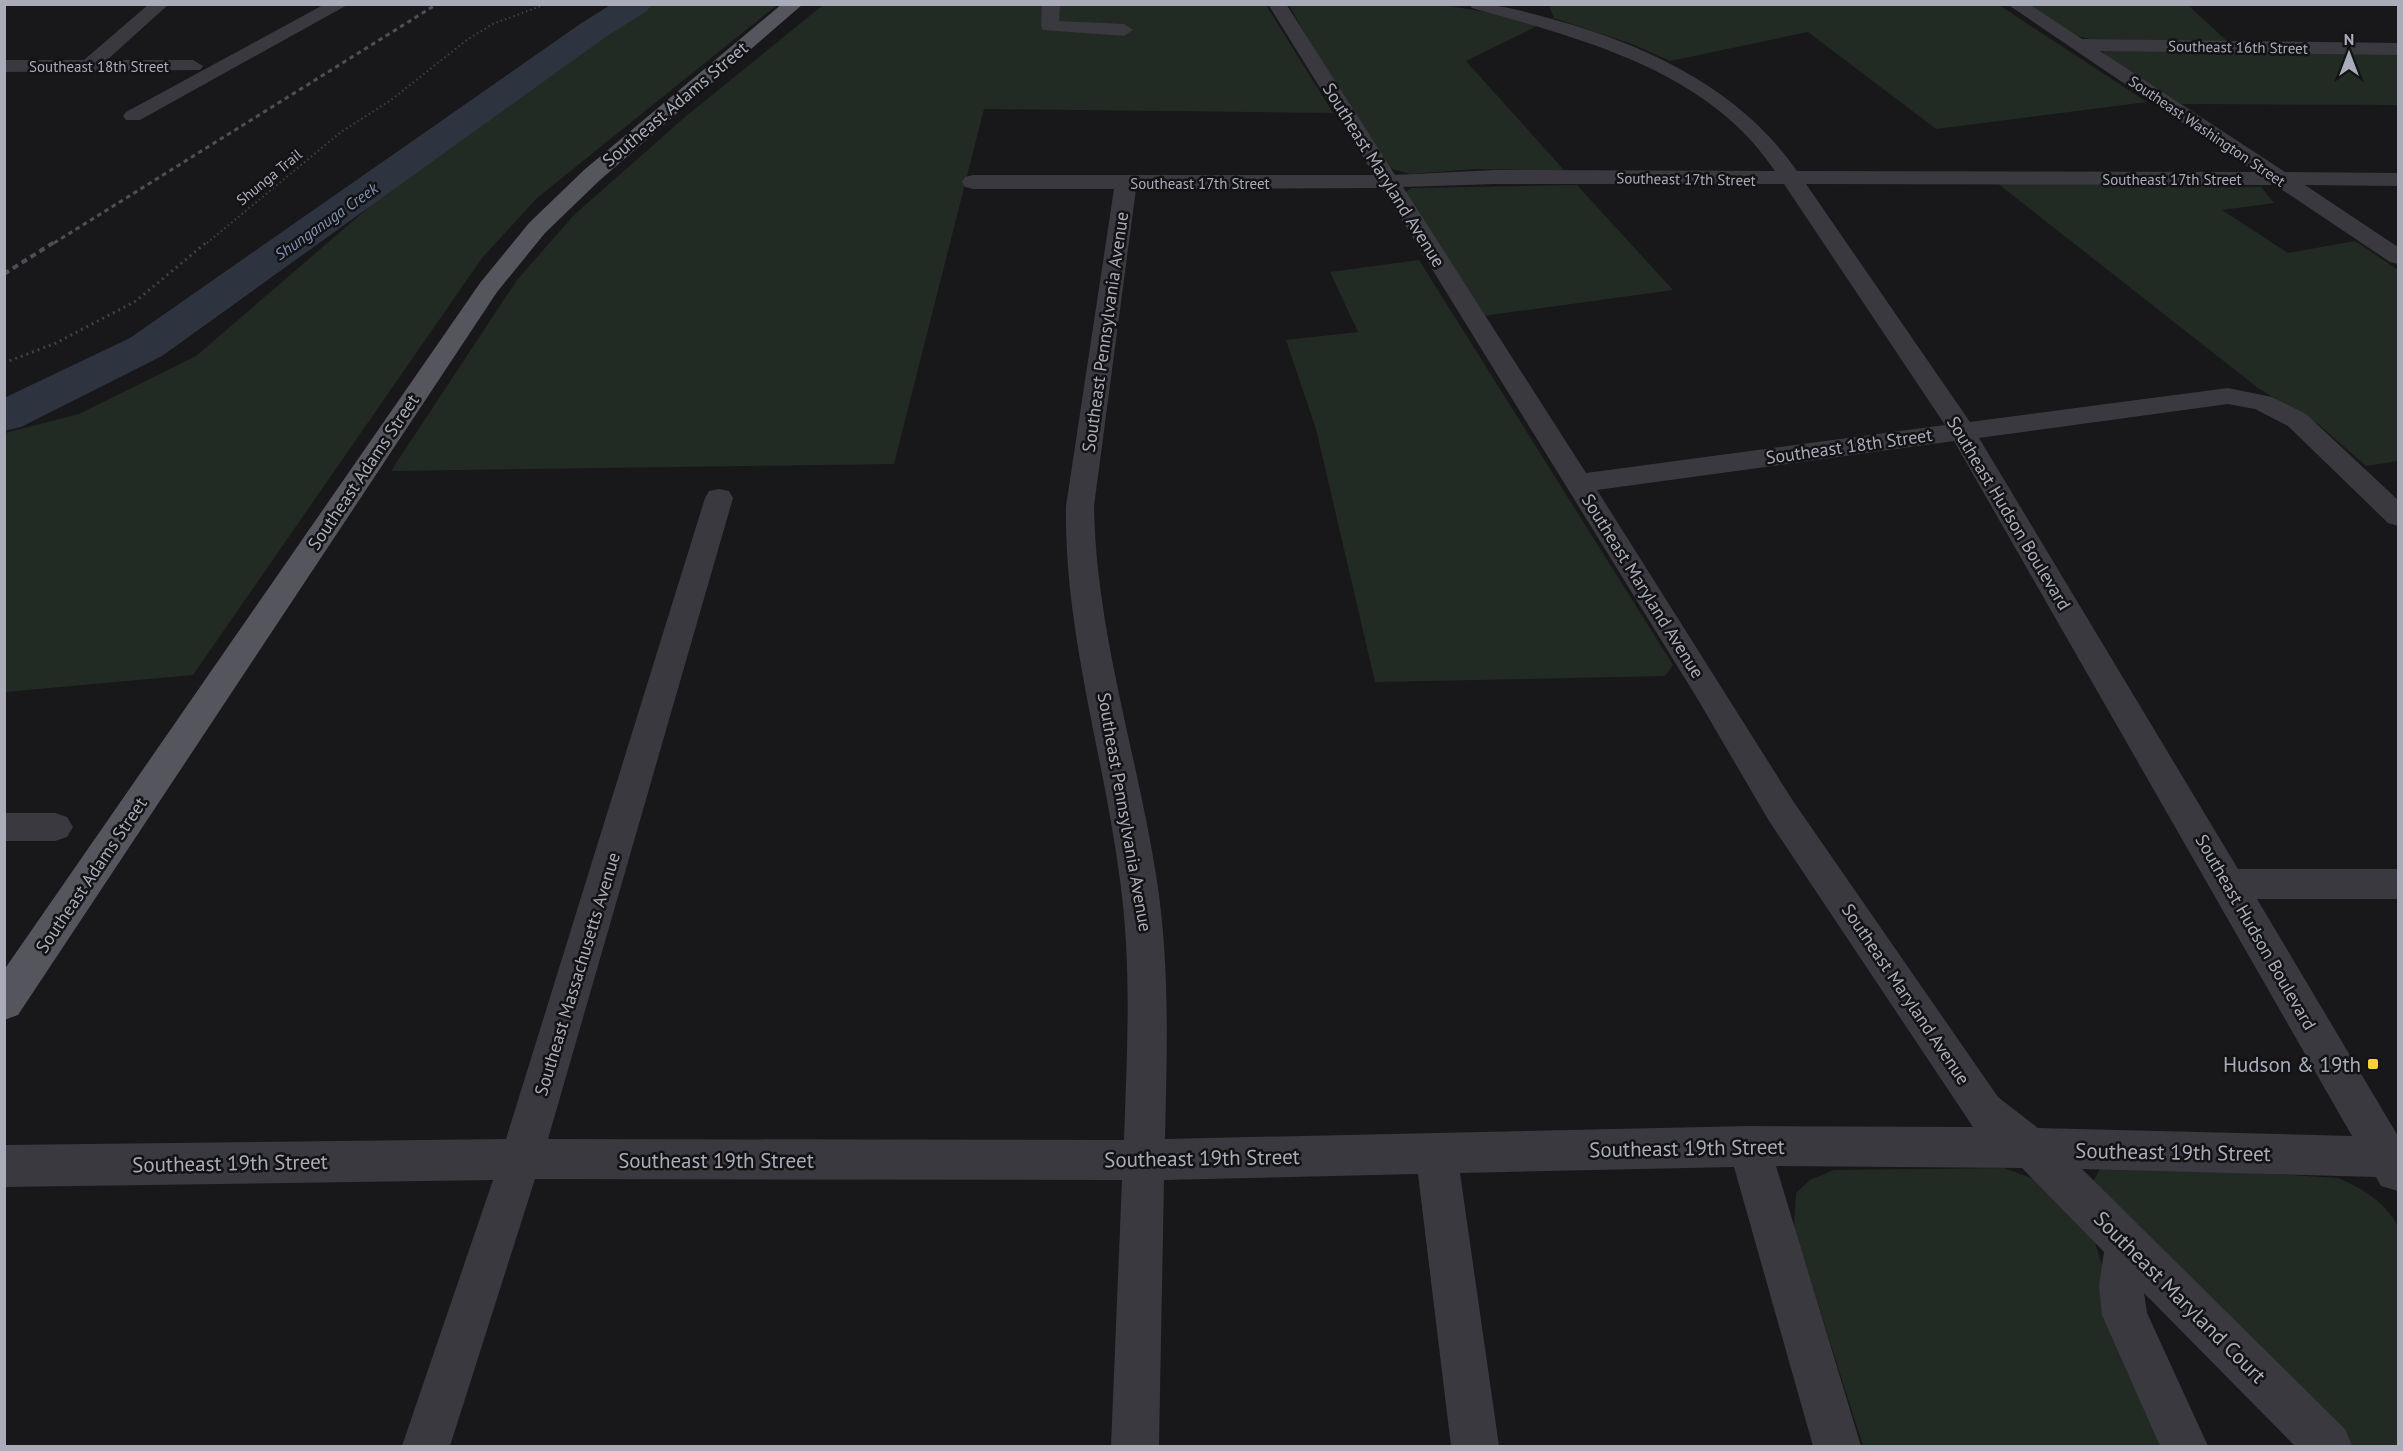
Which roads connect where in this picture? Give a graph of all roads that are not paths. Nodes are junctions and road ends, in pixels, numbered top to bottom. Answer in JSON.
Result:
{"nodes":[{"id":1,"x":160,"y":4,"type":"edge"},
{"id":2,"x":340,"y":4,"type":"edge"},
{"id":3,"x":794,"y":4,"type":"edge"},
{"id":4,"x":1051,"y":4,"type":"edge"},
{"id":5,"x":1277,"y":4,"type":"edge"},
{"id":6,"x":1478,"y":4,"type":"edge"},
{"id":7,"x":2016,"y":4,"type":"edge"},
{"id":8,"x":1545,"y":14,"type":"edge"},
{"id":9,"x":1124,"y":30,"type":"dead end"},
{"id":10,"x":2077,"y":45,"type":"junction"},
{"id":11,"x":2398,"y":48,"type":"edge"},
{"id":12,"x":4,"y":66,"type":"edge"},
{"id":13,"x":37,"y":66,"type":"junction"},
{"id":14,"x":89,"y":66,"type":"junction"},
{"id":15,"x":193,"y":66,"type":"dead end"},
{"id":16,"x":13,"y":85,"type":"dead end"},
{"id":17,"x":133,"y":116,"type":"dead end"},
{"id":18,"x":1792,"y":179,"type":"junction"},
{"id":19,"x":2398,"y":179,"type":"edge"},
{"id":20,"x":2281,"y":180,"type":"junction"},
{"id":21,"x":973,"y":182,"type":"dead end"},
{"id":22,"x":1388,"y":182,"type":"junction"},
{"id":23,"x":1126,"y":183,"type":"junction"},
{"id":24,"x":2398,"y":257,"type":"edge"},
{"id":25,"x":1962,"y":431,"type":"junction"},
{"id":26,"x":1578,"y":483,"type":"junction"},
{"id":27,"x":719,"y":498,"type":"dead end"},
{"id":28,"x":2398,"y":516,"type":"edge"},
{"id":29,"x":55,"y":826,"type":"dead end"},
{"id":30,"x":4,"y":827,"type":"edge"},
{"id":31,"x":2228,"y":884,"type":"junction"},
{"id":32,"x":2398,"y":884,"type":"edge"},
{"id":33,"x":4,"y":1003,"type":"edge"},
{"id":34,"x":1749,"y":1146,"type":"junction"},
{"id":35,"x":2031,"y":1148,"type":"junction"},
{"id":36,"x":1436,"y":1154,"type":"junction"},
{"id":37,"x":521,"y":1160,"type":"junction"},
{"id":38,"x":1144,"y":1160,"type":"junction"},
{"id":39,"x":2395,"y":1163,"type":"edge"},
{"id":40,"x":4,"y":1166,"type":"edge"},
{"id":41,"x":2127,"y":1244,"type":"junction"},
{"id":42,"x":426,"y":1446,"type":"edge"},
{"id":43,"x":1135,"y":1446,"type":"edge"},
{"id":44,"x":1475,"y":1446,"type":"edge"},
{"id":45,"x":1837,"y":1446,"type":"edge"},
{"id":46,"x":2184,"y":1446,"type":"edge"},
{"id":47,"x":2328,"y":1446,"type":"edge"}],
"edges":[{"from":1,"to":14,"type":"street"},
{"from":2,"to":17,"type":"street"},
{"from":3,"to":33,"type":"main road","name":"Southeast Adams Street"},
{"from":4,"to":9,"type":"street"},
{"from":5,"to":22,"type":"street","name":"Southeast Maryland Avenue"},
{"from":6,"to":8,"type":"street","name":"Southeast Hudson Boulevard"},
{"from":7,"to":10,"type":"street","name":"Southeast Washington Street"},
{"from":8,"to":18,"type":"street","name":"Southeast Hudson Boulevard"},
{"from":10,"to":11,"type":"street","name":"Southeast 16th Street"},
{"from":10,"to":20,"type":"street","name":"Southeast Washington Street"},
{"from":12,"to":13,"type":"street","name":"Southeast 18th Street"},
{"from":13,"to":14,"type":"street","name":"Southeast 18th Street"},
{"from":13,"to":16,"type":"street"},
{"from":14,"to":15,"type":"street","name":"Southeast 18th Street"},
{"from":18,"to":20,"type":"street","name":"Southeast 17th Street"},
{"from":18,"to":22,"type":"street","name":"Southeast 17th Street"},
{"from":18,"to":25,"type":"street","name":"Southeast Hudson Boulevard"},
{"from":19,"to":20,"type":"street","name":"Southeast 17th Street"},
{"from":20,"to":24,"type":"street","name":"Southeast Washington Street"},
{"from":21,"to":23,"type":"street","name":"Southeast 17th Street"},
{"from":22,"to":23,"type":"street","name":"Southeast 17th Street"},
{"from":22,"to":26,"type":"street","name":"Southeast Maryland Avenue"},
{"from":23,"to":38,"type":"street","name":"Southeast Pennsylvania Avenue"},
{"from":25,"to":26,"type":"street","name":"Southeast 18th Street"},
{"from":25,"to":28,"type":"street","name":"Southeast 18th Street"},
{"from":25,"to":31,"type":"street","name":"Southeast Hudson Boulevard"},
{"from":26,"to":35,"type":"street","name":"Southeast Maryland Avenue"},
{"from":27,"to":37,"type":"street","name":"Southeast Massachusetts Avenue"},
{"from":29,"to":30,"type":"street"},
{"from":31,"to":32,"type":"street"},
{"from":31,"to":39,"type":"street","name":"Southeast Hudson Boulevard"},
{"from":34,"to":35,"type":"street","name":"Southeast 19th Street"},
{"from":34,"to":36,"type":"street","name":"Southeast 19th Street"},
{"from":34,"to":45,"type":"street"},
{"from":35,"to":39,"type":"street","name":"Southeast 19th Street"},
{"from":35,"to":41,"type":"street","name":"Southeast Maryland Court"},
{"from":36,"to":38,"type":"street","name":"Southeast 19th Street"},
{"from":36,"to":44,"type":"street"},
{"from":37,"to":38,"type":"street","name":"Southeast 19th Street"},
{"from":37,"to":40,"type":"street","name":"Southeast 19th Street"},
{"from":37,"to":42,"type":"street","name":"Southeast Massachusetts Avenue"},
{"from":38,"to":43,"type":"street","name":"Southeast Pennsylvania Avenue"},
{"from":41,"to":46,"type":"street"},
{"from":41,"to":47,"type":"street","name":"Southeast Maryland Court"}]}
